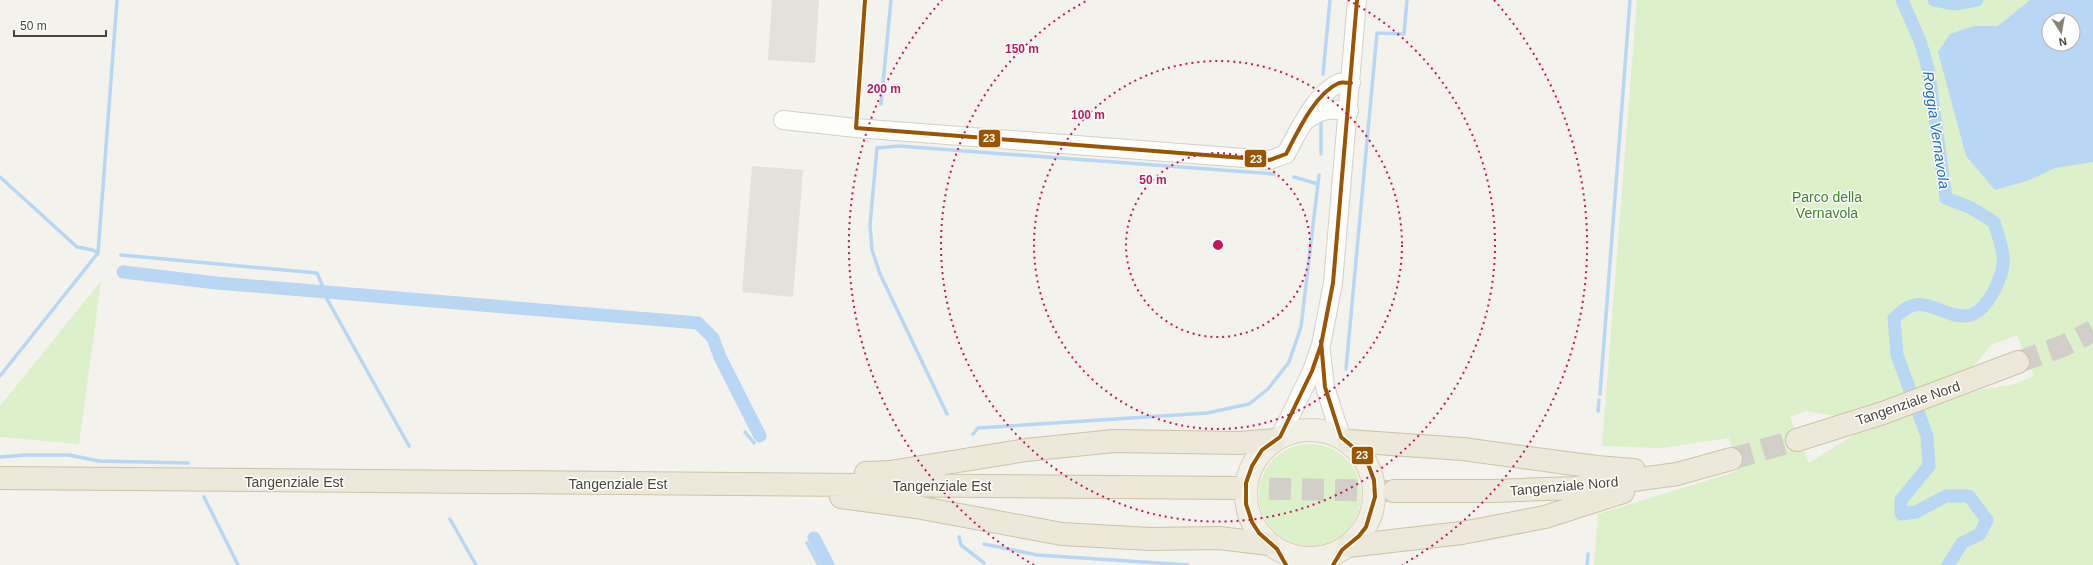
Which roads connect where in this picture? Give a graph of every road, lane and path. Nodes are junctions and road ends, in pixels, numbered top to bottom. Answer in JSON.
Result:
{"nodes":[{"id":1,"x":1357,"y":0,"type":"edge"},
{"id":2,"x":1351,"y":83,"type":"junction"},
{"id":3,"x":1349,"y":111,"type":"junction"},
{"id":4,"x":783,"y":120,"type":"dead end"},
{"id":5,"x":1304,"y":121,"type":"junction"},
{"id":6,"x":1320,"y":345,"type":"junction"},
{"id":7,"x":2018,"y":362,"type":"tunnel mouth"},
{"id":8,"x":1276,"y":439,"type":"junction"},
{"id":9,"x":1345,"y":439,"type":"junction"},
{"id":10,"x":1797,"y":440,"type":"tunnel mouth"},
{"id":11,"x":1731,"y":459,"type":"tunnel mouth"},
{"id":12,"x":1677,"y":474,"type":"junction"},
{"id":13,"x":0,"y":478,"type":"edge"},
{"id":14,"x":695,"y":484,"type":"junction"},
{"id":15,"x":1236,"y":488,"type":"tunnel mouth"},
{"id":16,"x":1394,"y":491,"type":"tunnel mouth"},
{"id":17,"x":1277,"y":553,"type":"edge"},
{"id":18,"x":1341,"y":554,"type":"edge"}],
"edges":[{"from":1,"to":2,"type":"street"},
{"from":2,"to":3,"type":"street"},
{"from":2,"to":5,"type":"street"},
{"from":3,"to":5,"type":"street"},
{"from":3,"to":6,"type":"street"},
{"from":4,"to":5,"type":"street"},
{"from":6,"to":8,"type":"street"},
{"from":6,"to":9,"type":"street"},
{"from":7,"to":10,"type":"highway","name":"Tangenziale Nord"},
{"from":8,"to":9,"type":"main road"},
{"from":8,"to":14,"type":"highway"},
{"from":8,"to":17,"type":"main road"},
{"from":9,"to":12,"type":"highway"},
{"from":9,"to":18,"type":"main road"},
{"from":11,"to":12,"type":"highway","name":"Tangenziale Nord"},
{"from":12,"to":16,"type":"highway","name":"Tangenziale Nord"},
{"from":12,"to":18,"type":"highway"},
{"from":13,"to":14,"type":"highway","name":"Tangenziale Est"},
{"from":14,"to":15,"type":"highway","name":"Tangenziale Est"},
{"from":14,"to":17,"type":"highway"},
{"from":17,"to":18,"type":"main road"}]}
